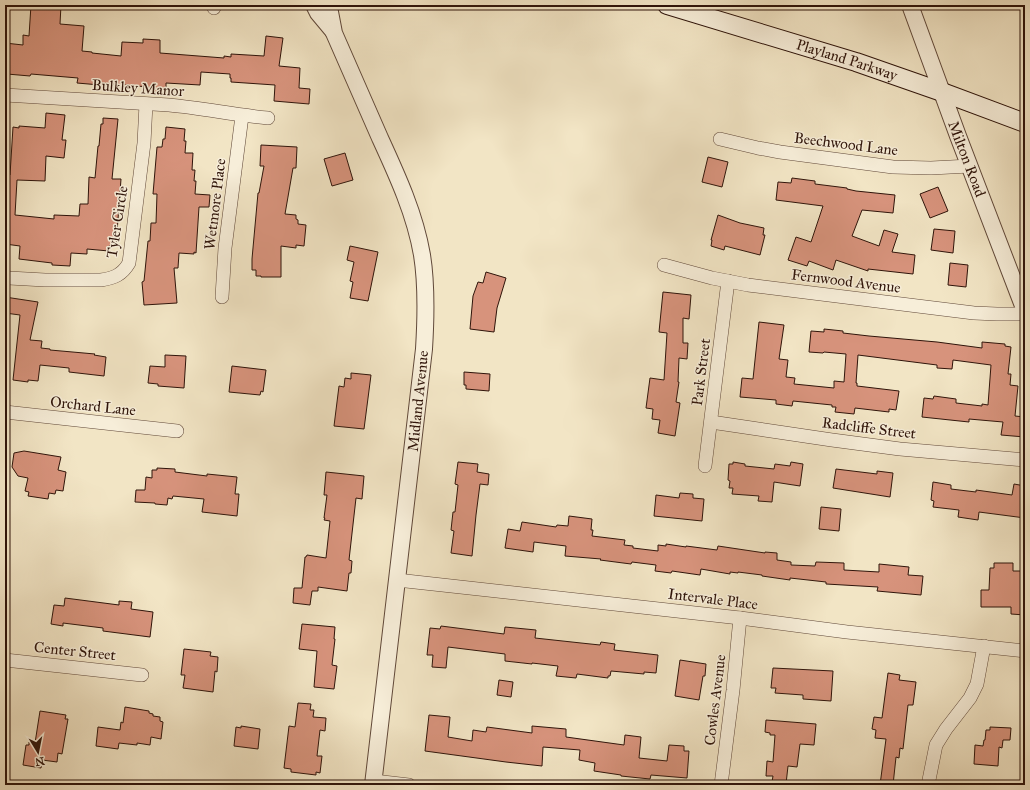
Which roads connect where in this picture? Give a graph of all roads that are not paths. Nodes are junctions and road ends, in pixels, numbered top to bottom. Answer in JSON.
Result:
{"nodes":[{"id":1,"x":314,"y":5,"type":"edge"},
{"id":2,"x":328,"y":5,"type":"edge"},
{"id":3,"x":667,"y":5,"type":"edge"},
{"id":4,"x":911,"y":5,"type":"edge"},
{"id":5,"x":334,"y":32,"type":"junction"},
{"id":6,"x":942,"y":92,"type":"junction"},
{"id":7,"x":5,"y":95,"type":"edge"},
{"id":8,"x":146,"y":104,"type":"junction"},
{"id":9,"x":242,"y":116,"type":"junction"},
{"id":10,"x":268,"y":118,"type":"dead end"},
{"id":11,"x":1025,"y":123,"type":"edge"},
{"id":12,"x":720,"y":139,"type":"dead end"},
{"id":13,"x":970,"y":166,"type":"junction"},
{"id":14,"x":664,"y":265,"type":"dead end"},
{"id":15,"x":5,"y":276,"type":"edge"},
{"id":16,"x":728,"y":282,"type":"junction"},
{"id":17,"x":222,"y":297,"type":"dead end"},
{"id":18,"x":1025,"y":313,"type":"edge"},
{"id":19,"x":5,"y":412,"type":"edge"},
{"id":20,"x":710,"y":422,"type":"junction"},
{"id":21,"x":177,"y":431,"type":"dead end"},
{"id":22,"x":1025,"y":460,"type":"edge"},
{"id":23,"x":705,"y":466,"type":"dead end"},
{"id":24,"x":397,"y":580,"type":"junction"},
{"id":25,"x":740,"y":618,"type":"junction"},
{"id":26,"x":984,"y":646,"type":"junction"},
{"id":27,"x":1025,"y":651,"type":"edge"},
{"id":28,"x":5,"y":660,"type":"edge"},
{"id":29,"x":142,"y":674,"type":"dead end"},
{"id":30,"x":374,"y":783,"type":"edge"},
{"id":31,"x":409,"y":785,"type":"edge"},
{"id":32,"x":720,"y":785,"type":"edge"},
{"id":33,"x":928,"y":785,"type":"edge"}],
"edges":[{"from":1,"to":5,"type":"street","name":"Midland Avenue"},
{"from":2,"to":5,"type":"street","name":"Midland Avenue"},
{"from":3,"to":6,"type":"main road","name":"Playland Parkway"},
{"from":4,"to":6,"type":"street","name":"Milton Road"},
{"from":5,"to":24,"type":"street","name":"Midland Avenue"},
{"from":6,"to":11,"type":"main road","name":"Playland Parkway"},
{"from":6,"to":13,"type":"street","name":"Milton Road"},
{"from":7,"to":8,"type":"street","name":"Bulkley Manor"},
{"from":8,"to":9,"type":"street","name":"Bulkley Manor"},
{"from":8,"to":15,"type":"street","name":"Tyler Circle"},
{"from":9,"to":10,"type":"street","name":"Bulkley Manor"},
{"from":9,"to":17,"type":"street","name":"Wetmore Place"},
{"from":12,"to":13,"type":"street","name":"Beechwood Lane"},
{"from":13,"to":18,"type":"street","name":"Milton Road"},
{"from":14,"to":16,"type":"street","name":"Fernwood Avenue"},
{"from":16,"to":18,"type":"street","name":"Fernwood Avenue"},
{"from":16,"to":20,"type":"street","name":"Park Street"},
{"from":19,"to":21,"type":"street","name":"Orchard Lane"},
{"from":20,"to":22,"type":"street","name":"Radcliffe Street"},
{"from":20,"to":23,"type":"street","name":"Park Street"},
{"from":24,"to":25,"type":"street","name":"Intervale Place"},
{"from":24,"to":30,"type":"street","name":"Midland Avenue"},
{"from":25,"to":26,"type":"street","name":"Intervale Place"},
{"from":25,"to":32,"type":"street","name":"Cowles Avenue"},
{"from":26,"to":27,"type":"street","name":"Intervale Place"},
{"from":26,"to":33,"type":"street"},
{"from":28,"to":29,"type":"street","name":"Center Street"},
{"from":30,"to":31,"type":"street"}]}
